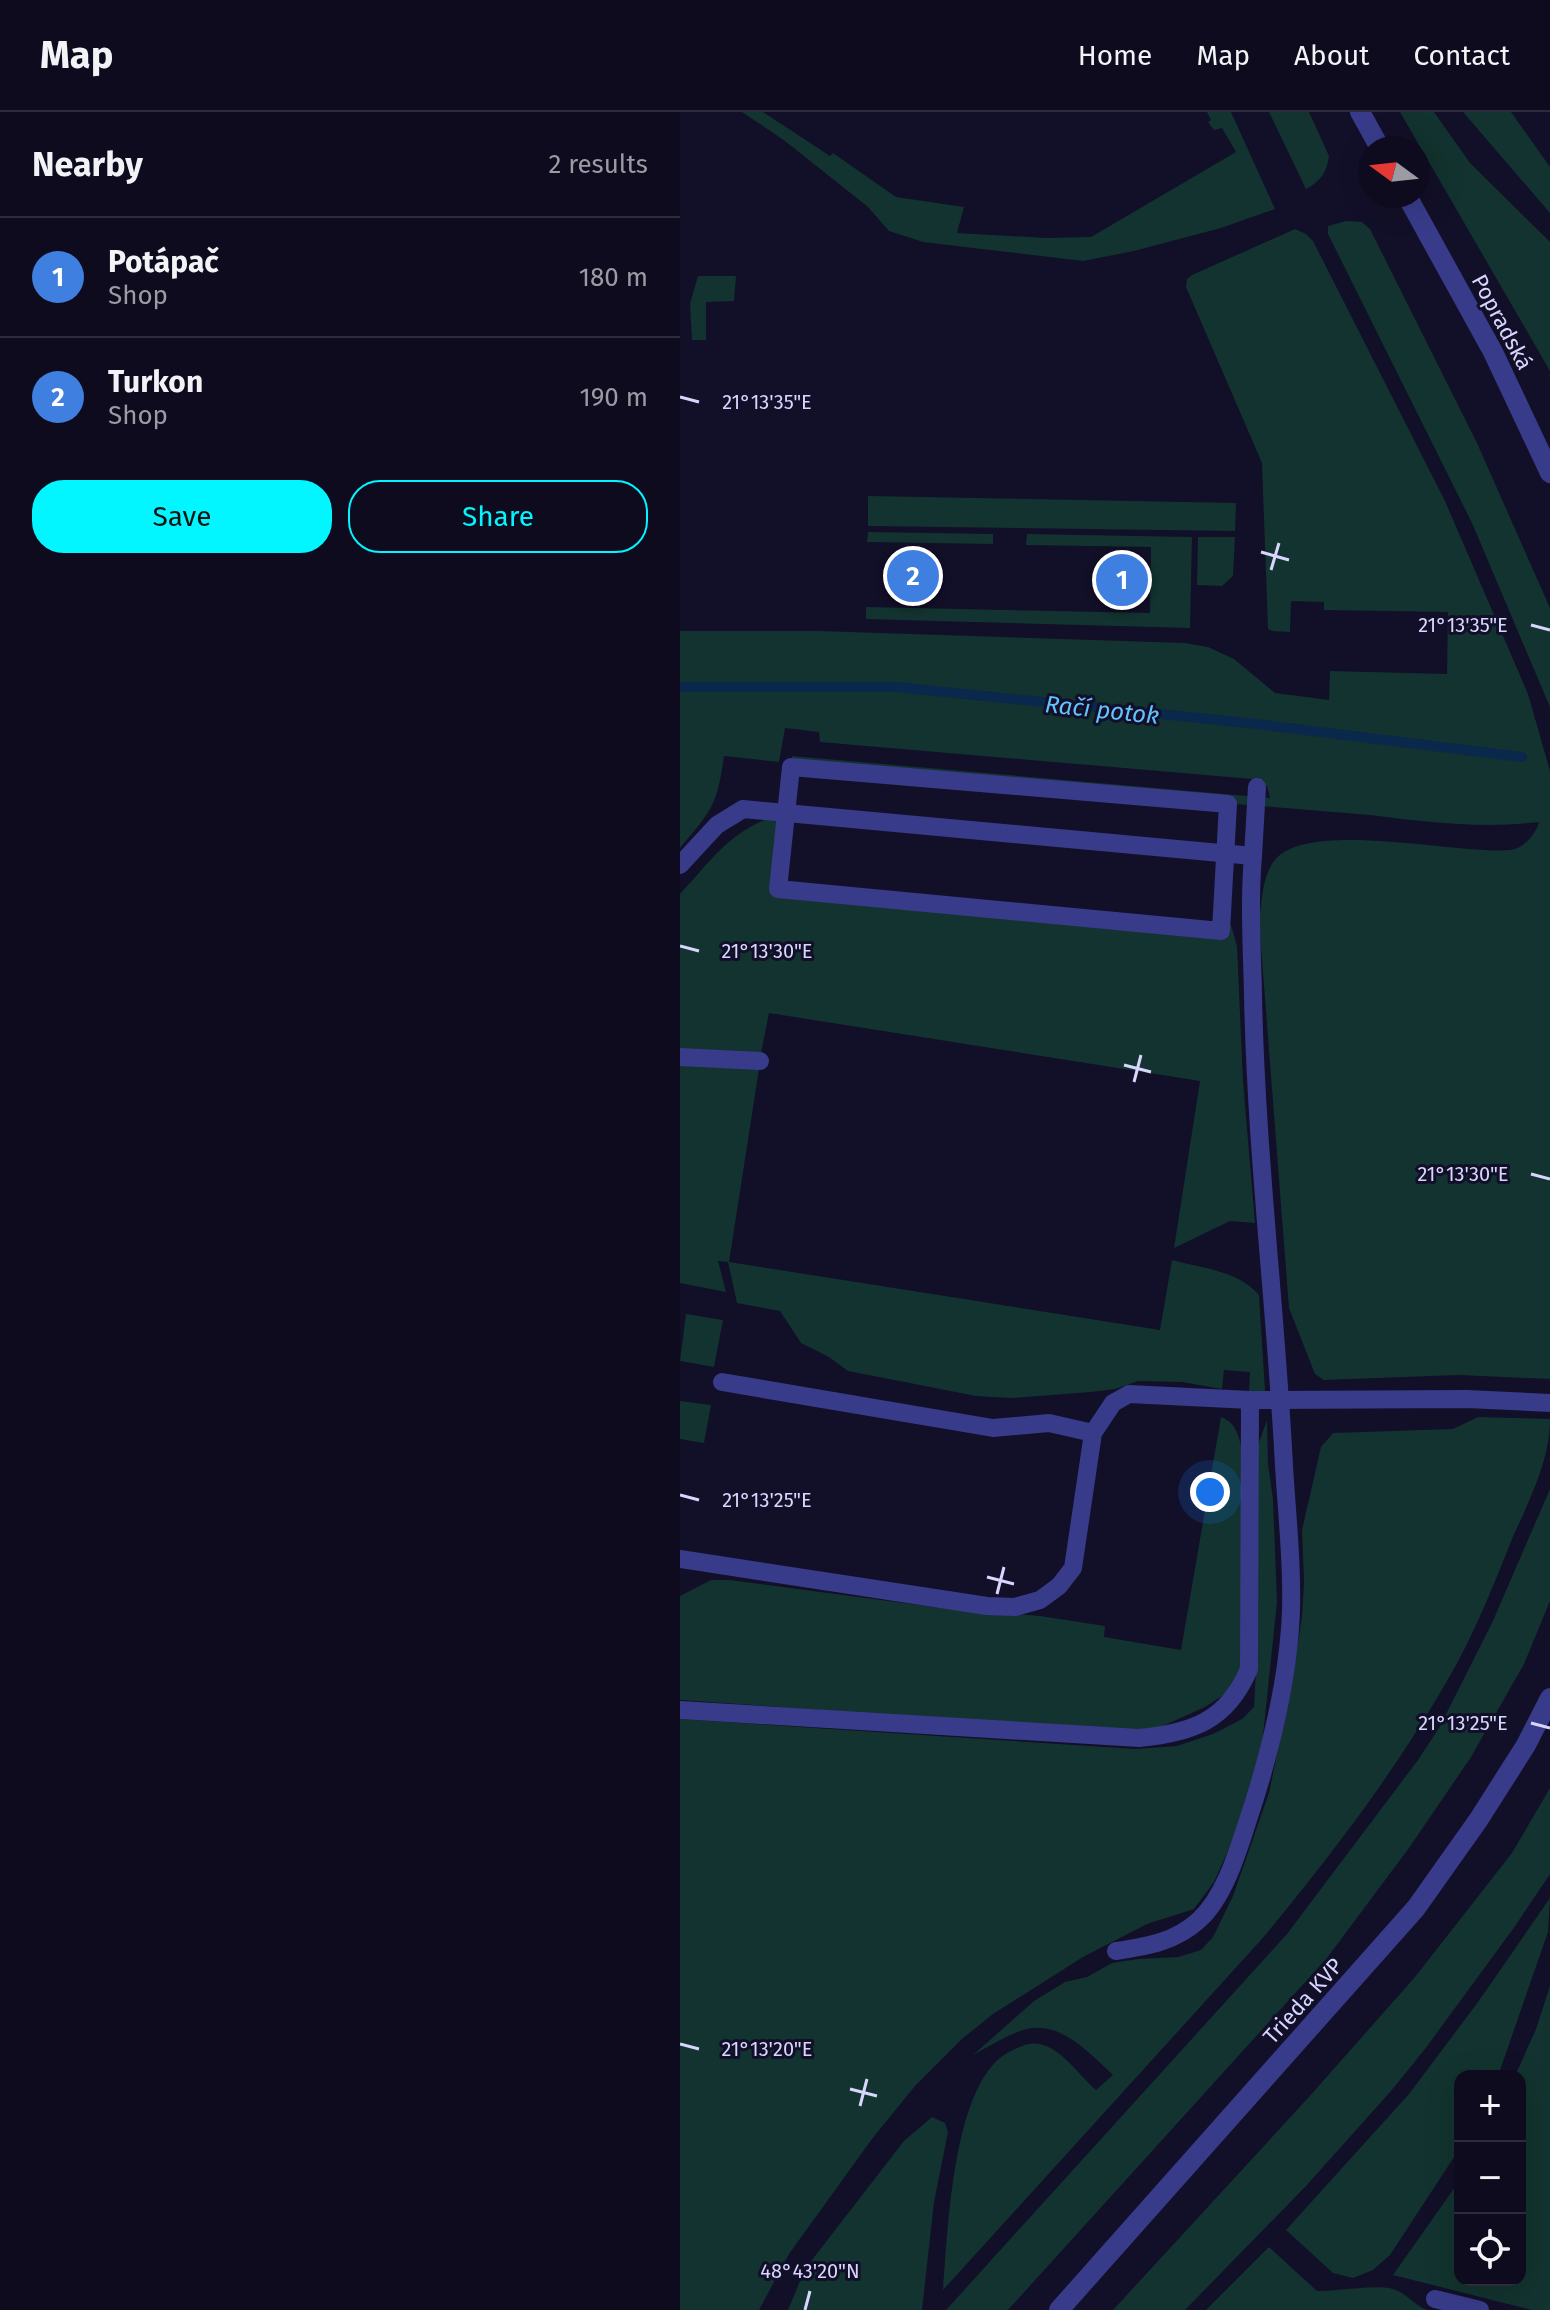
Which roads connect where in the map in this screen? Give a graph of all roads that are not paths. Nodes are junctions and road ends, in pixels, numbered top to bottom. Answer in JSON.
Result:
{"nodes":[{"id":1,"x":1360,"y":112,"type":"edge"},
{"id":2,"x":1373,"y":136,"type":"edge"},
{"id":3,"x":1414,"y":208,"type":"edge"},
{"id":4,"x":1550,"y":473,"type":"edge"},
{"id":5,"x":1257,"y":787,"type":"dead end"},
{"id":6,"x":786,"y":811,"type":"junction"},
{"id":7,"x":1225,"y":854,"type":"junction"},
{"id":8,"x":1253,"y":856,"type":"junction"},
{"id":9,"x":680,"y":865,"type":"edge"},
{"id":10,"x":680,"y":1057,"type":"edge"},
{"id":11,"x":760,"y":1061,"type":"dead end"},
{"id":12,"x":722,"y":1382,"type":"dead end"},
{"id":13,"x":1250,"y":1400,"type":"junction"},
{"id":14,"x":1281,"y":1401,"type":"junction"},
{"id":15,"x":1550,"y":1403,"type":"edge"},
{"id":16,"x":1093,"y":1433,"type":"junction"},
{"id":17,"x":680,"y":1559,"type":"edge"},
{"id":18,"x":1550,"y":1698,"type":"edge"},
{"id":19,"x":680,"y":1710,"type":"edge"},
{"id":20,"x":1116,"y":1951,"type":"dead end"},
{"id":21,"x":1435,"y":2299,"type":"dead end"},
{"id":22,"x":1059,"y":2310,"type":"edge"},
{"id":23,"x":1480,"y":2310,"type":"edge"}],
"edges":[{"from":1,"to":2,"type":"street"},
{"from":3,"to":4,"type":"street","name":"Popradská"},
{"from":5,"to":8,"type":"lane"},
{"from":6,"to":7,"type":"lane"},
{"from":6,"to":7,"type":"lane"},
{"from":6,"to":7,"type":"lane"},
{"from":6,"to":9,"type":"lane"},
{"from":7,"to":8,"type":"lane"},
{"from":8,"to":14,"type":"lane"},
{"from":10,"to":11,"type":"lane"},
{"from":12,"to":16,"type":"lane"},
{"from":13,"to":14,"type":"lane"},
{"from":13,"to":16,"type":"lane"},
{"from":13,"to":19,"type":"lane"},
{"from":14,"to":15,"type":"lane"},
{"from":14,"to":20,"type":"lane"},
{"from":16,"to":17,"type":"lane"},
{"from":18,"to":22,"type":"street","name":"Trieda KVP"},
{"from":21,"to":23,"type":"lane"}]}
